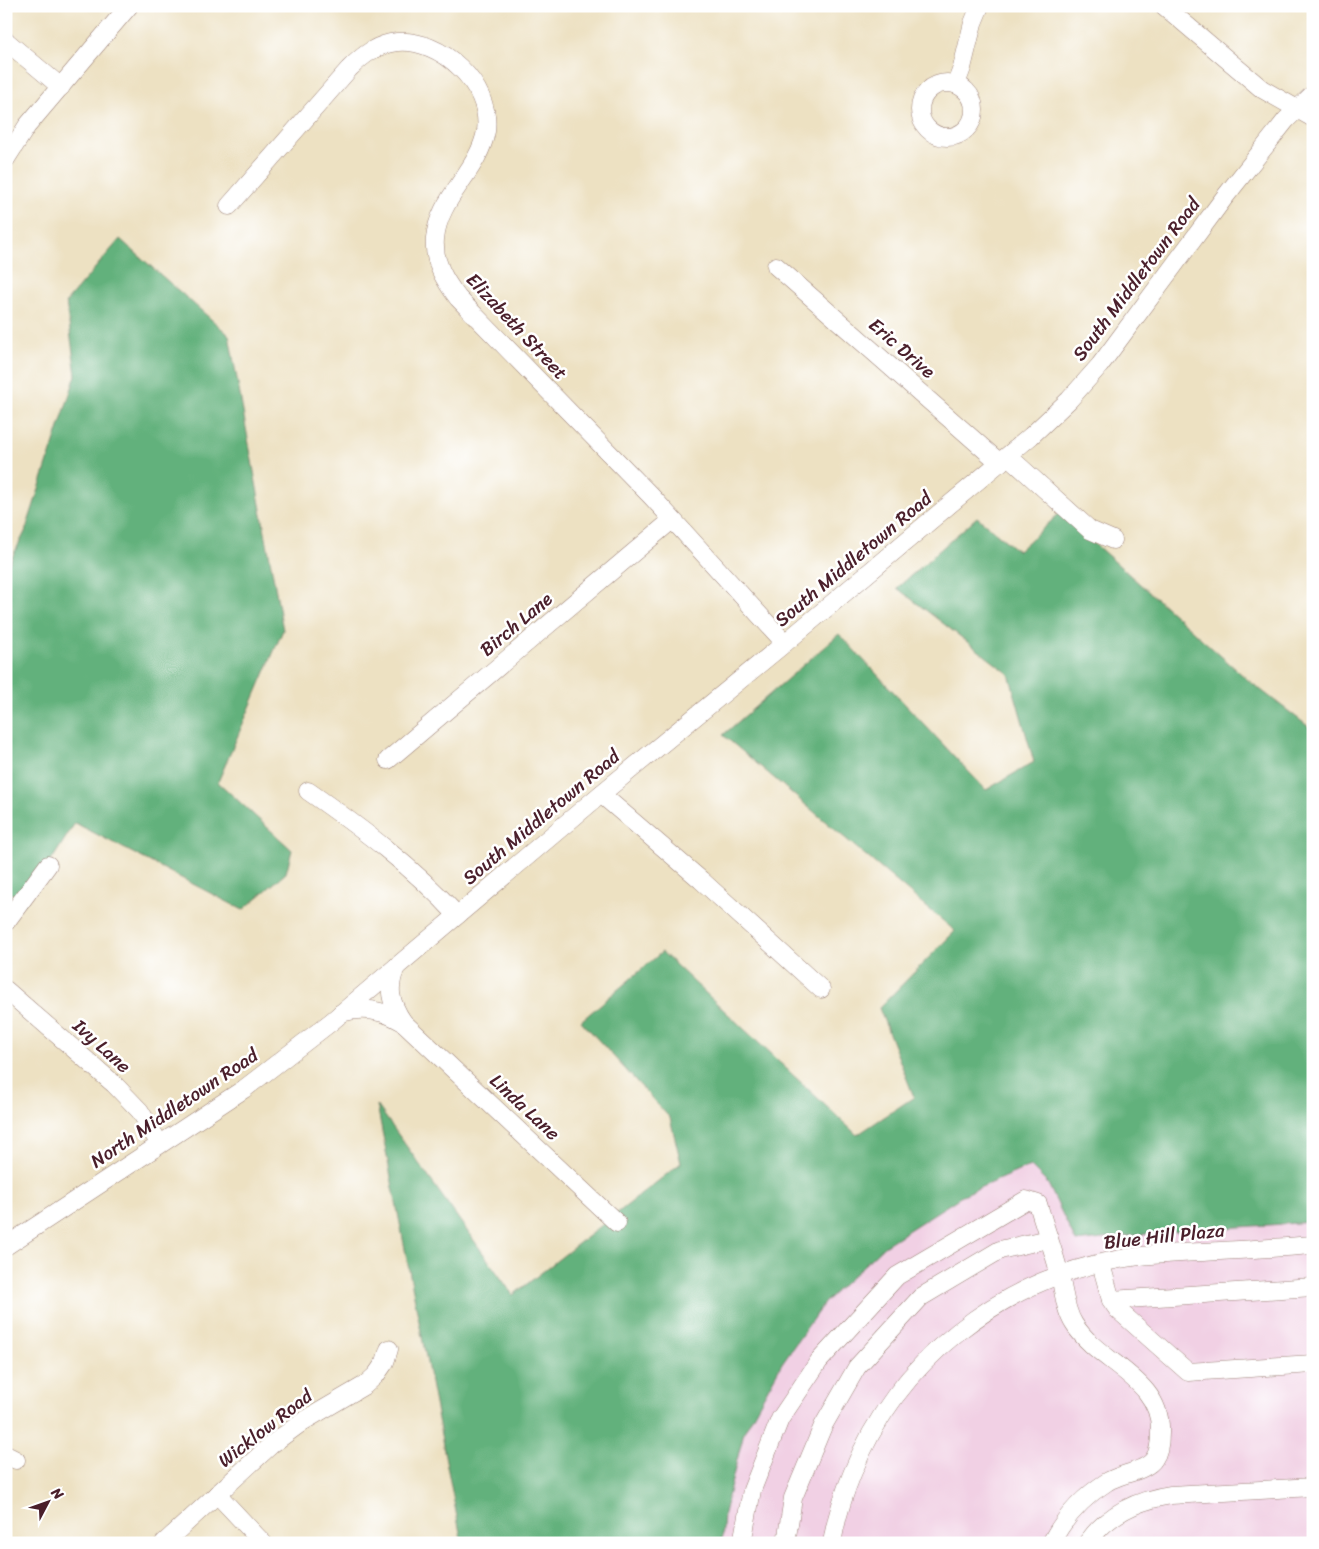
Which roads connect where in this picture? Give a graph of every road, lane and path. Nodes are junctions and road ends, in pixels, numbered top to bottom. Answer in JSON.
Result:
{"nodes":[{"id":1,"x":129,"y":6,"type":"edge"},
{"id":2,"x":980,"y":6,"type":"edge"},
{"id":3,"x":1164,"y":6,"type":"edge"},
{"id":4,"x":6,"y":41,"type":"edge"},
{"id":5,"x":956,"y":84,"type":"dead end"},
{"id":6,"x":61,"y":87,"type":"junction"},
{"id":7,"x":1313,"y":94,"type":"edge"},
{"id":8,"x":1297,"y":109,"type":"junction"},
{"id":9,"x":1313,"y":118,"type":"edge"},
{"id":10,"x":6,"y":159,"type":"edge"},
{"id":11,"x":229,"y":206,"type":"dead end"},
{"id":12,"x":776,"y":266,"type":"dead end"},
{"id":13,"x":1004,"y":460,"type":"junction"},
{"id":14,"x":672,"y":520,"type":"junction"},
{"id":15,"x":1113,"y":540,"type":"dead end"},
{"id":16,"x":785,"y":643,"type":"junction"},
{"id":17,"x":388,"y":760,"type":"dead end"},
{"id":18,"x":308,"y":791,"type":"dead end"},
{"id":19,"x":601,"y":794,"type":"junction"},
{"id":20,"x":48,"y":865,"type":"dead end"},
{"id":21,"x":457,"y":915,"type":"junction"},
{"id":22,"x":6,"y":922,"type":"edge"},
{"id":23,"x":396,"y":967,"type":"junction"},
{"id":24,"x":822,"y":989,"type":"dead end"},
{"id":25,"x":6,"y":990,"type":"edge"},
{"id":26,"x":359,"y":997,"type":"joint"},
{"id":27,"x":340,"y":1014,"type":"junction"},
{"id":28,"x":403,"y":1022,"type":"junction"},
{"id":29,"x":159,"y":1144,"type":"junction"},
{"id":30,"x":617,"y":1223,"type":"dead end"},
{"id":31,"x":1048,"y":1238,"type":"junction"},
{"id":32,"x":1313,"y":1245,"type":"edge"},
{"id":33,"x":6,"y":1246,"type":"edge"},
{"id":34,"x":1101,"y":1264,"type":"junction"},
{"id":35,"x":1060,"y":1275,"type":"junction"},
{"id":36,"x":1313,"y":1287,"type":"edge"},
{"id":37,"x":1110,"y":1300,"type":"junction"},
{"id":38,"x":389,"y":1349,"type":"dead end"},
{"id":39,"x":1313,"y":1364,"type":"edge"},
{"id":40,"x":1313,"y":1487,"type":"edge"},
{"id":41,"x":218,"y":1494,"type":"junction"},
{"id":42,"x":164,"y":1543,"type":"edge"},
{"id":43,"x":263,"y":1543,"type":"edge"},
{"id":44,"x":742,"y":1543,"type":"edge"},
{"id":45,"x":786,"y":1543,"type":"edge"},
{"id":46,"x":832,"y":1543,"type":"edge"},
{"id":47,"x":1051,"y":1543,"type":"edge"},
{"id":48,"x":1087,"y":1543,"type":"edge"}],
"edges":[{"from":1,"to":6,"type":"street"},
{"from":2,"to":5,"type":"street"},
{"from":3,"to":8,"type":"street"},
{"from":4,"to":6,"type":"street"},
{"from":6,"to":10,"type":"street"},
{"from":7,"to":8,"type":"street","name":"South Middletown Road"},
{"from":8,"to":9,"type":"street"},
{"from":8,"to":13,"type":"street","name":"South Middletown Road"},
{"from":11,"to":14,"type":"street","name":"Elizabeth Street"},
{"from":12,"to":13,"type":"street","name":"Eric Drive"},
{"from":13,"to":15,"type":"street","name":"Eric Drive"},
{"from":13,"to":16,"type":"street","name":"South Middletown Road"},
{"from":14,"to":16,"type":"street","name":"Elizabeth Street"},
{"from":14,"to":17,"type":"street","name":"Birch Lane"},
{"from":16,"to":19,"type":"street","name":"South Middletown Road"},
{"from":18,"to":21,"type":"street"},
{"from":19,"to":21,"type":"street","name":"South Middletown Road"},
{"from":19,"to":24,"type":"street"},
{"from":20,"to":22,"type":"street"},
{"from":21,"to":23,"type":"street","name":"South Middletown Road"},
{"from":23,"to":26,"type":"street","name":"South Middletown Road"},
{"from":23,"to":28,"type":"street","name":"Linda Lane"},
{"from":25,"to":29,"type":"street","name":"Ivy Lane"},
{"from":26,"to":27,"type":"street","name":"North Middletown Road"},
{"from":27,"to":28,"type":"street","name":"Linda Lane"},
{"from":27,"to":29,"type":"street","name":"North Middletown Road"},
{"from":28,"to":30,"type":"street","name":"Linda Lane"},
{"from":29,"to":33,"type":"street","name":"North Middletown Road"},
{"from":31,"to":35,"type":"street"},
{"from":31,"to":44,"type":"street"},
{"from":31,"to":45,"type":"street"},
{"from":32,"to":34,"type":"street","name":"Blue Hill Plaza"},
{"from":34,"to":35,"type":"street","name":"Blue Hill Plaza"},
{"from":34,"to":37,"type":"street"},
{"from":35,"to":46,"type":"street","name":"Blue Hill Plaza"},
{"from":35,"to":47,"type":"street"},
{"from":36,"to":37,"type":"street"},
{"from":37,"to":39,"type":"street"},
{"from":38,"to":41,"type":"street","name":"Wicklow Road"},
{"from":40,"to":48,"type":"street"},
{"from":41,"to":42,"type":"street","name":"Wicklow Road"},
{"from":41,"to":43,"type":"street"}]}
